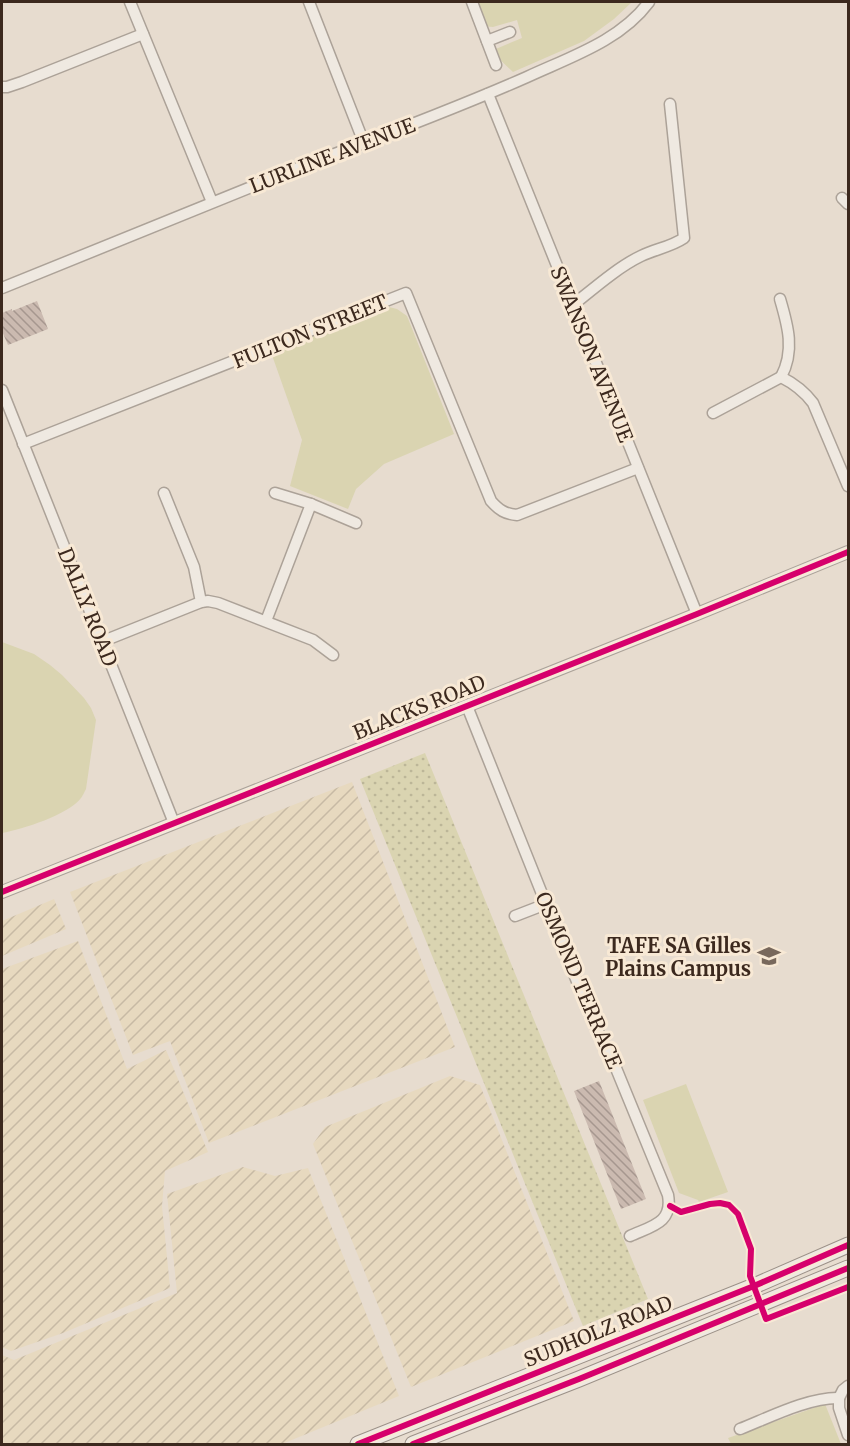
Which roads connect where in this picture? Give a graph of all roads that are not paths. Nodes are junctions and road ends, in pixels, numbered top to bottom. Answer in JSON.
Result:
{"nodes":[{"id":1,"x":130,"y":2,"type":"edge"},
{"id":2,"x":309,"y":2,"type":"edge"},
{"id":3,"x":472,"y":2,"type":"edge"},
{"id":4,"x":649,"y":2,"type":"edge"},
{"id":5,"x":510,"y":32,"type":"dead end"},
{"id":6,"x":143,"y":34,"type":"junction"},
{"id":7,"x":487,"y":41,"type":"junction"},
{"id":8,"x":496,"y":65,"type":"dead end"},
{"id":9,"x":2,"y":87,"type":"edge"},
{"id":10,"x":488,"y":94,"type":"junction"},
{"id":11,"x":670,"y":104,"type":"dead end"},
{"id":12,"x":364,"y":143,"type":"junction"},
{"id":13,"x":212,"y":202,"type":"junction"},
{"id":14,"x":2,"y":288,"type":"edge"},
{"id":15,"x":780,"y":299,"type":"dead end"},
{"id":16,"x":573,"y":305,"type":"junction"},
{"id":17,"x":781,"y":377,"type":"junction"},
{"id":18,"x":2,"y":390,"type":"edge"},
{"id":19,"x":713,"y":413,"type":"dead end"},
{"id":20,"x":23,"y":444,"type":"junction"},
{"id":21,"x":638,"y":468,"type":"junction"},
{"id":22,"x":849,"y":486,"type":"edge"},
{"id":23,"x":275,"y":493,"type":"dead end"},
{"id":24,"x":164,"y":494,"type":"dead end"},
{"id":25,"x":311,"y":504,"type":"junction"},
{"id":26,"x":356,"y":523,"type":"dead end"},
{"id":27,"x":849,"y":552,"type":"edge"},
{"id":28,"x":201,"y":602,"type":"junction"},
{"id":29,"x":697,"y":614,"type":"junction"},
{"id":30,"x":266,"y":621,"type":"junction"},
{"id":31,"x":102,"y":642,"type":"junction"},
{"id":32,"x":333,"y":655,"type":"dead end"},
{"id":33,"x":467,"y":706,"type":"junction"},
{"id":34,"x":174,"y":823,"type":"junction"},
{"id":35,"x":2,"y":892,"type":"edge"},
{"id":36,"x":546,"y":904,"type":"junction"},
{"id":37,"x":515,"y":916,"type":"dead end"},
{"id":38,"x":630,"y":1236,"type":"dead end"},
{"id":39,"x":849,"y":1245,"type":"edge"},
{"id":40,"x":849,"y":1268,"type":"edge"},
{"id":41,"x":849,"y":1386,"type":"edge"},
{"id":42,"x":839,"y":1398,"type":"junction"},
{"id":43,"x":740,"y":1430,"type":"dead end"},
{"id":44,"x":849,"y":1435,"type":"edge"},
{"id":45,"x":358,"y":1444,"type":"edge"},
{"id":46,"x":413,"y":1444,"type":"edge"}],
"edges":[{"from":1,"to":6,"type":"street"},
{"from":2,"to":12,"type":"street"},
{"from":3,"to":7,"type":"street"},
{"from":4,"to":10,"type":"street","name":"LURLINE AVENUE"},
{"from":5,"to":7,"type":"street"},
{"from":6,"to":9,"type":"street"},
{"from":6,"to":13,"type":"street"},
{"from":7,"to":8,"type":"street"},
{"from":10,"to":12,"type":"street","name":"LURLINE AVENUE"},
{"from":10,"to":16,"type":"street","name":"SWANSON AVENUE"},
{"from":11,"to":16,"type":"street"},
{"from":12,"to":13,"type":"street","name":"LURLINE AVENUE"},
{"from":13,"to":14,"type":"street","name":"LURLINE AVENUE"},
{"from":15,"to":17,"type":"street"},
{"from":16,"to":21,"type":"street","name":"SWANSON AVENUE"},
{"from":17,"to":19,"type":"street"},
{"from":17,"to":22,"type":"street"},
{"from":18,"to":20,"type":"street","name":"DALLY ROAD"},
{"from":20,"to":21,"type":"street","name":"FULTON STREET"},
{"from":20,"to":31,"type":"street","name":"DALLY ROAD"},
{"from":21,"to":29,"type":"street","name":"SWANSON AVENUE"},
{"from":23,"to":25,"type":"street"},
{"from":24,"to":28,"type":"street"},
{"from":25,"to":26,"type":"street"},
{"from":25,"to":30,"type":"street"},
{"from":27,"to":29,"type":"street","name":"BLACKS ROAD"},
{"from":28,"to":30,"type":"street"},
{"from":28,"to":31,"type":"street"},
{"from":29,"to":33,"type":"street","name":"BLACKS ROAD"},
{"from":30,"to":32,"type":"street"},
{"from":31,"to":34,"type":"street","name":"DALLY ROAD"},
{"from":33,"to":34,"type":"street","name":"BLACKS ROAD"},
{"from":33,"to":36,"type":"street","name":"OSMOND TERRACE"},
{"from":34,"to":35,"type":"street","name":"BLACKS ROAD"},
{"from":36,"to":37,"type":"street"},
{"from":36,"to":38,"type":"street","name":"OSMOND TERRACE"},
{"from":39,"to":45,"type":"main road","name":"SUDHOLZ ROAD"},
{"from":40,"to":46,"type":"main road","name":"SUDHOLZ ROAD"},
{"from":41,"to":42,"type":"street"},
{"from":42,"to":43,"type":"street"},
{"from":42,"to":44,"type":"street"}]}
